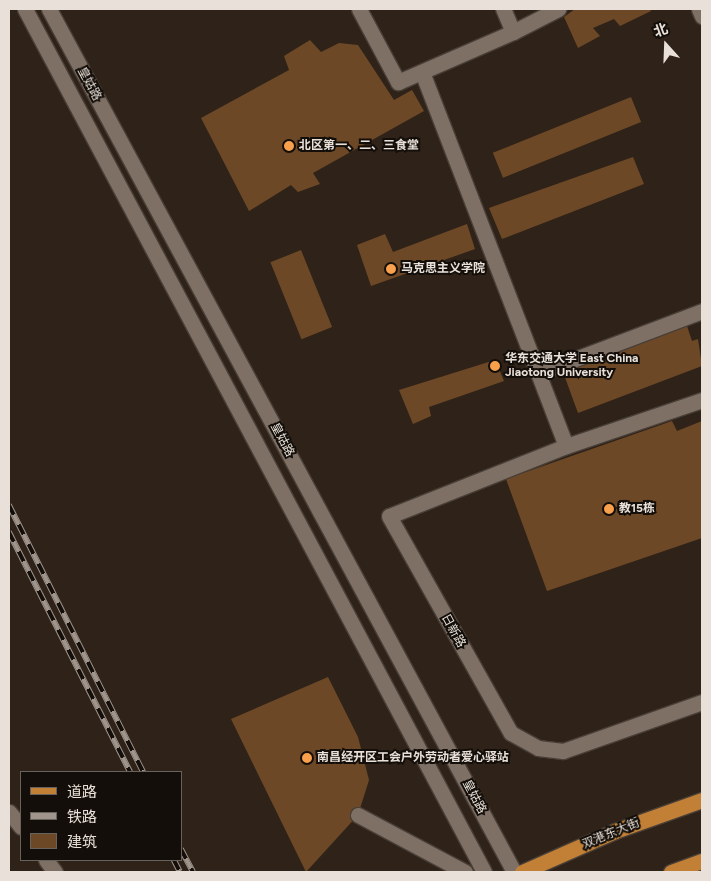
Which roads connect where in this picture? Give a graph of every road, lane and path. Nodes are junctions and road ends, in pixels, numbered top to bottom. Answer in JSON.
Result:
{"nodes":[{"id":1,"x":25,"y":9,"type":"edge"},
{"id":2,"x":49,"y":9,"type":"edge"},
{"id":3,"x":359,"y":9,"type":"edge"},
{"id":4,"x":503,"y":9,"type":"edge"},
{"id":5,"x":558,"y":9,"type":"edge"},
{"id":6,"x":699,"y":9,"type":"edge"},
{"id":7,"x":702,"y":16,"type":"edge"},
{"id":8,"x":513,"y":32,"type":"junction"},
{"id":9,"x":422,"y":72,"type":"junction"},
{"id":10,"x":702,"y":311,"type":"edge"},
{"id":11,"x":538,"y":373,"type":"junction"},
{"id":12,"x":702,"y":400,"type":"edge"},
{"id":13,"x":566,"y":446,"type":"junction"},
{"id":14,"x":702,"y":702,"type":"edge"},
{"id":15,"x":702,"y":800,"type":"edge"},
{"id":16,"x":9,"y":812,"type":"edge"},
{"id":17,"x":358,"y":815,"type":"dead end"},
{"id":18,"x":20,"y":826,"type":"edge"},
{"id":19,"x":47,"y":861,"type":"edge"},
{"id":20,"x":702,"y":861,"type":"edge"},
{"id":21,"x":55,"y":872,"type":"edge"},
{"id":22,"x":466,"y":872,"type":"edge"},
{"id":23,"x":484,"y":872,"type":"edge"},
{"id":24,"x":514,"y":872,"type":"edge"},
{"id":25,"x":522,"y":872,"type":"edge"},
{"id":26,"x":671,"y":872,"type":"edge"}],
"edges":[{"from":1,"to":23,"type":"street","name":"皇姑路"},
{"from":2,"to":24,"type":"street","name":"皇姑路"},
{"from":3,"to":9,"type":"street"},
{"from":4,"to":8,"type":"street"},
{"from":5,"to":8,"type":"street"},
{"from":6,"to":7,"type":"street"},
{"from":8,"to":9,"type":"street"},
{"from":9,"to":11,"type":"street"},
{"from":10,"to":11,"type":"street"},
{"from":11,"to":13,"type":"street"},
{"from":12,"to":13,"type":"street","name":"日新路"},
{"from":13,"to":14,"type":"street","name":"日新路"},
{"from":15,"to":25,"type":"main road","name":"双港东大街"},
{"from":16,"to":18,"type":"street"},
{"from":17,"to":22,"type":"street"},
{"from":19,"to":21,"type":"street"},
{"from":20,"to":26,"type":"main road"}]}
